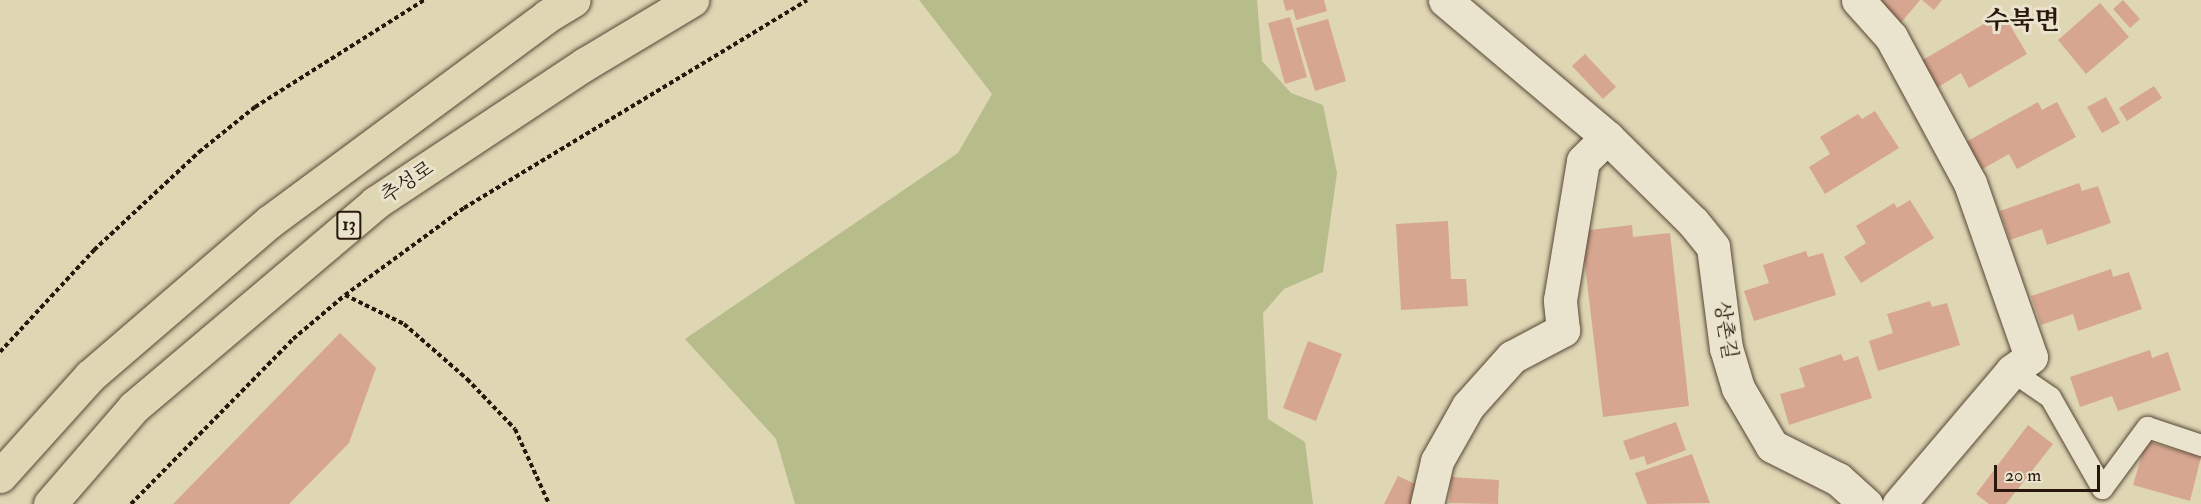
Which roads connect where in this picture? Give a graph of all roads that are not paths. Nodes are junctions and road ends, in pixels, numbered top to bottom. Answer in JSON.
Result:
{"nodes":[{"id":1,"x":574,"y":0,"type":"edge"},
{"id":2,"x":692,"y":0,"type":"edge"},
{"id":3,"x":1445,"y":0,"type":"edge"},
{"id":4,"x":1858,"y":0,"type":"edge"},
{"id":5,"x":1606,"y":137,"type":"junction"},
{"id":6,"x":2012,"y":371,"type":"junction"},
{"id":7,"x":2201,"y":445,"type":"edge"},
{"id":8,"x":0,"y":476,"type":"edge"},
{"id":9,"x":50,"y":504,"type":"edge"},
{"id":10,"x":1427,"y":504,"type":"edge"},
{"id":11,"x":1866,"y":504,"type":"edge"},
{"id":12,"x":1899,"y":504,"type":"edge"}],
"edges":[{"from":1,"to":8,"type":"main road"},
{"from":2,"to":9,"type":"main road","name":"추성로","number":"13"},
{"from":3,"to":5,"type":"street","name":"상촌길"},
{"from":4,"to":6,"type":"street"},
{"from":5,"to":10,"type":"street"},
{"from":5,"to":11,"type":"street","name":"상촌길"},
{"from":6,"to":7,"type":"lane"},
{"from":6,"to":12,"type":"street"}]}
